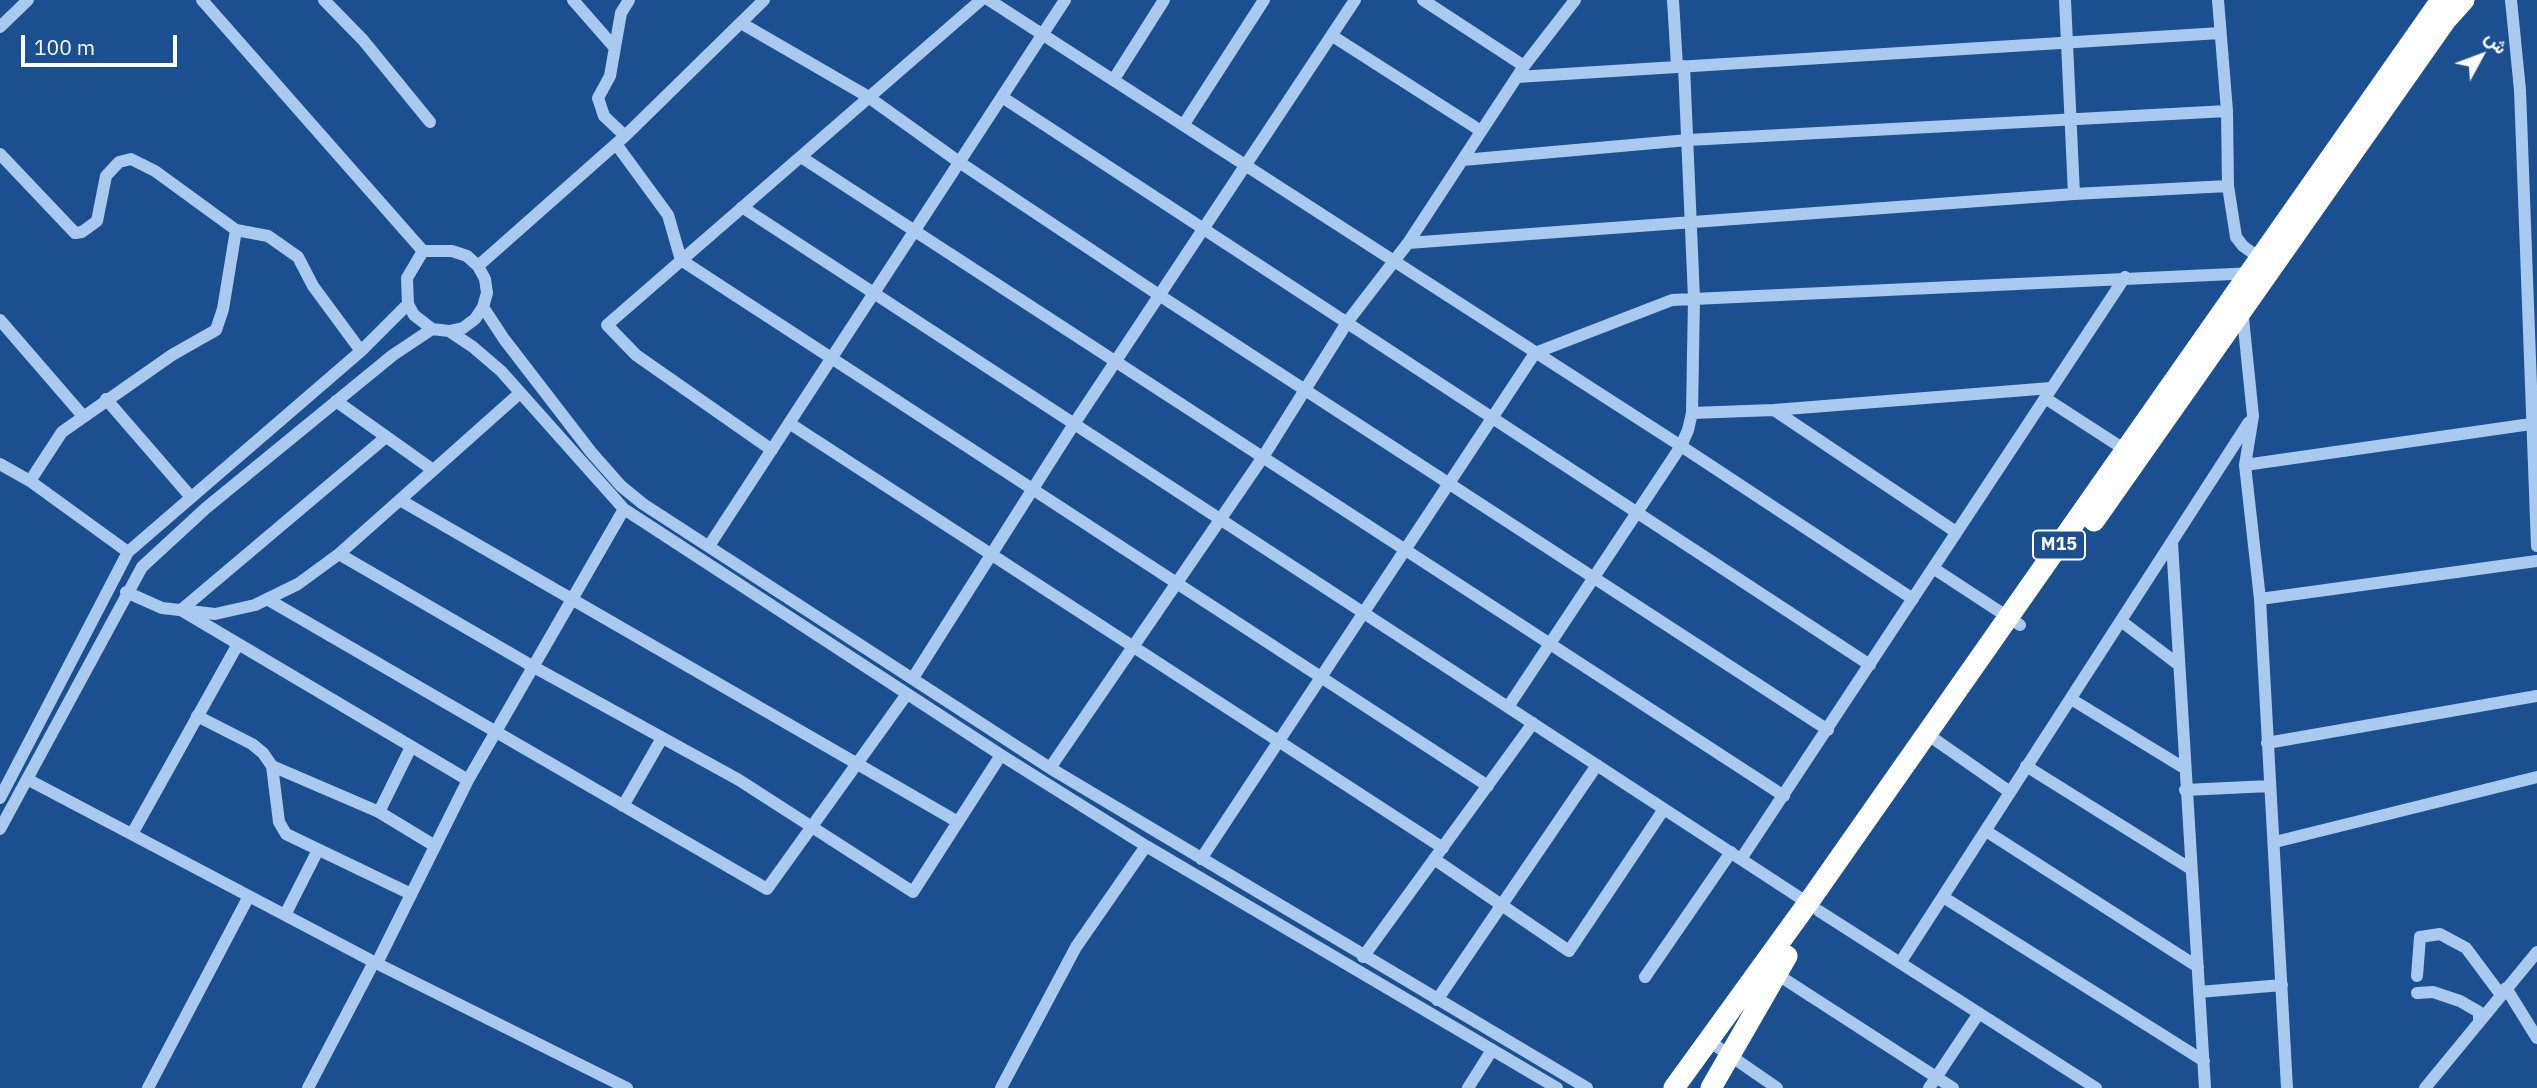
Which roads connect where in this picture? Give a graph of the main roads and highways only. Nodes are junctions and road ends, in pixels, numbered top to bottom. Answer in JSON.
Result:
{"nodes":[{"id":1,"x":2441,"y":0,"type":"edge"},
{"id":2,"x":2464,"y":0,"type":"edge"},
{"id":3,"x":2262,"y":269,"type":"junction"},
{"id":4,"x":1814,"y":907,"type":"junction"},
{"id":5,"x":1674,"y":1088,"type":"edge"},
{"id":6,"x":1711,"y":1088,"type":"edge"}],
"edges":[{"from":1,"to":3,"type":"highway","number":"M15"},
{"from":2,"to":3,"type":"highway","number":"M15"},
{"from":3,"to":4,"type":"highway","number":"M15"},
{"from":4,"to":5,"type":"highway","number":"M15"},
{"from":4,"to":6,"type":"highway","number":"M15"}]}
